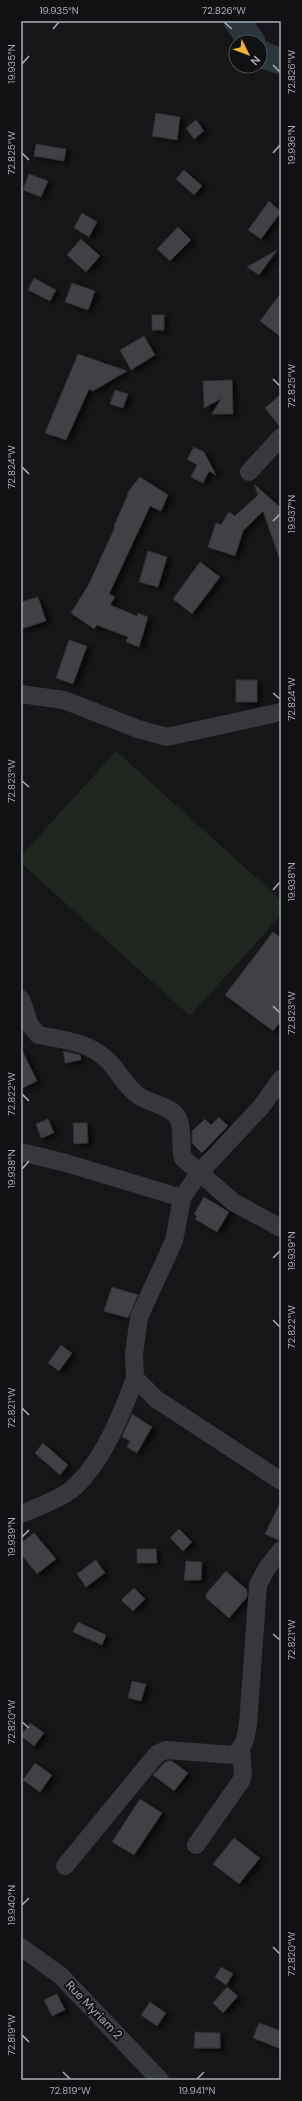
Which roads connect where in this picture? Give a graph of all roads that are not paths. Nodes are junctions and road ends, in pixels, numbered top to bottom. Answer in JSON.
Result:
{"nodes":[{"id":1,"x":281,"y":437,"type":"edge"},
{"id":2,"x":250,"y":472,"type":"dead end"},
{"id":3,"x":21,"y":694,"type":"edge"},
{"id":4,"x":281,"y":712,"type":"edge"},
{"id":5,"x":21,"y":999,"type":"edge"},
{"id":6,"x":281,"y":1079,"type":"edge"},
{"id":7,"x":21,"y":1152,"type":"edge"},
{"id":8,"x":199,"y":1173,"type":"junction"},
{"id":9,"x":182,"y":1198,"type":"junction"},
{"id":10,"x":281,"y":1228,"type":"edge"},
{"id":11,"x":135,"y":1378,"type":"junction"},
{"id":12,"x":281,"y":1482,"type":"edge"},
{"id":13,"x":21,"y":1514,"type":"edge"},
{"id":14,"x":281,"y":1550,"type":"edge"},
{"id":15,"x":241,"y":1750,"type":"junction"},
{"id":16,"x":196,"y":1844,"type":"dead end"},
{"id":17,"x":65,"y":1866,"type":"dead end"},
{"id":18,"x":21,"y":1947,"type":"edge"},
{"id":19,"x":160,"y":2080,"type":"edge"}],
"edges":[{"from":1,"to":2,"type":"street"},
{"from":3,"to":4,"type":"street"},
{"from":5,"to":8,"type":"street"},
{"from":6,"to":8,"type":"street"},
{"from":7,"to":9,"type":"street"},
{"from":8,"to":9,"type":"street"},
{"from":8,"to":10,"type":"street"},
{"from":9,"to":11,"type":"street"},
{"from":11,"to":12,"type":"street"},
{"from":11,"to":13,"type":"street"},
{"from":14,"to":15,"type":"street"},
{"from":15,"to":16,"type":"street"},
{"from":15,"to":17,"type":"street"},
{"from":18,"to":19,"type":"street","name":"Rue Myriam 2"}]}
